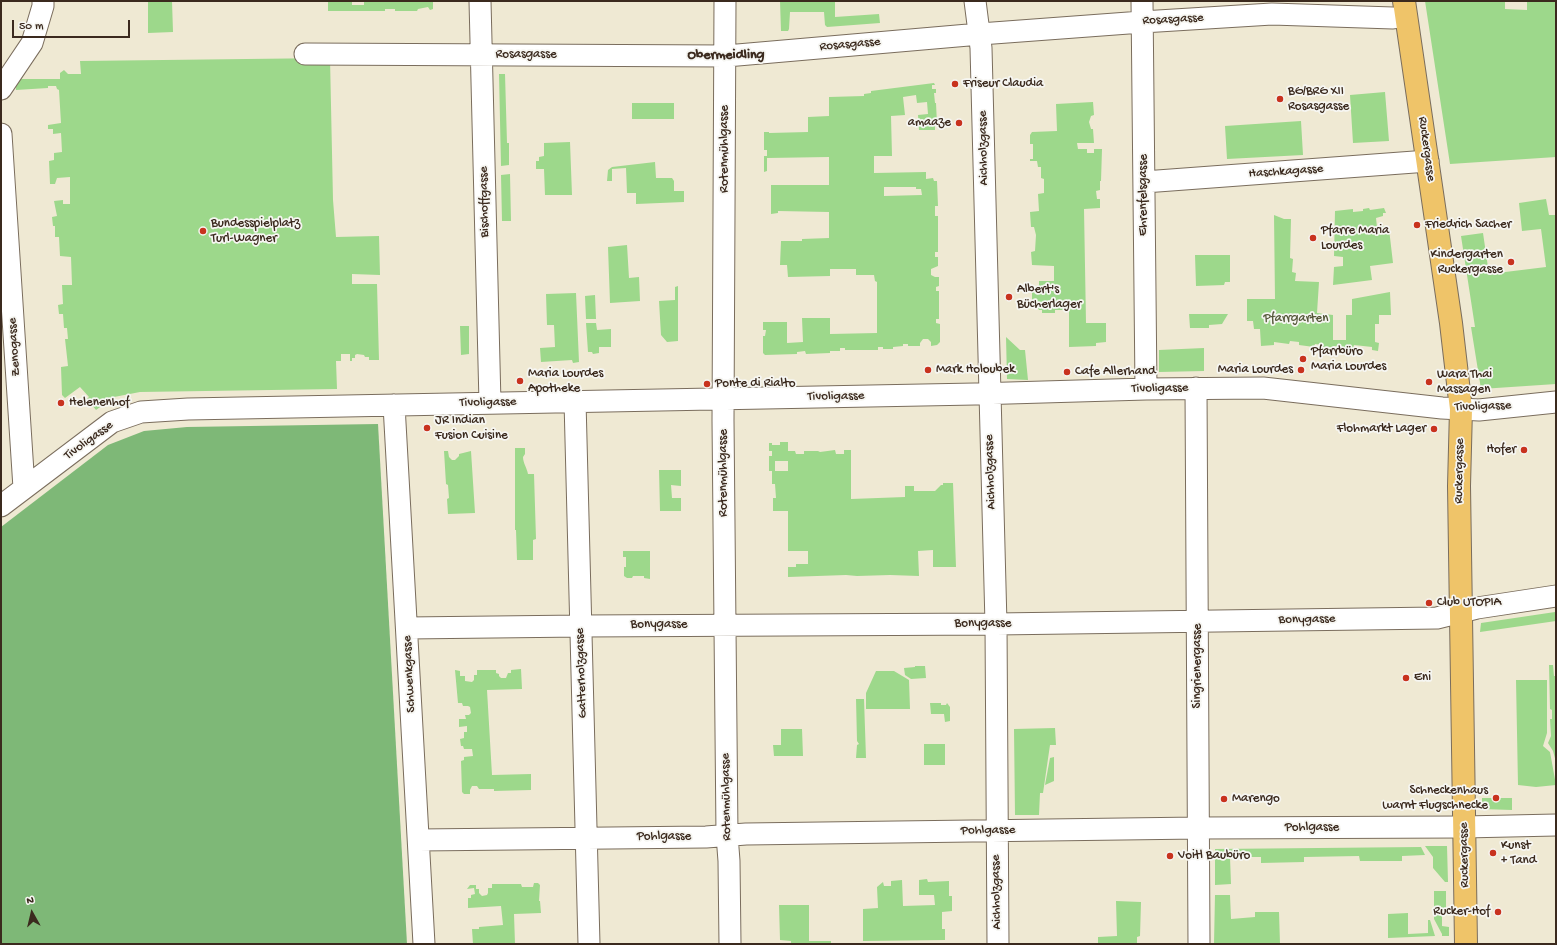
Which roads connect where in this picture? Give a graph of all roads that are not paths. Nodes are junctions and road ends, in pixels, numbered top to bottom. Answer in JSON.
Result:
{"nodes":[{"id":1,"x":43,"y":1,"type":"edge"},
{"id":2,"x":480,"y":1,"type":"edge"},
{"id":3,"x":725,"y":1,"type":"edge"},
{"id":4,"x":975,"y":1,"type":"edge"},
{"id":5,"x":1142,"y":1,"type":"edge"},
{"id":6,"x":1399,"y":9,"type":"edge"},
{"id":7,"x":1142,"y":22,"type":"junction"},
{"id":8,"x":980,"y":34,"type":"junction"},
{"id":9,"x":305,"y":54,"type":"dead end"},
{"id":10,"x":482,"y":55,"type":"junction"},
{"id":11,"x":726,"y":56,"type":"junction"},
{"id":12,"x":1,"y":88,"type":"edge"},
{"id":13,"x":1,"y":134,"type":"edge"},
{"id":14,"x":1428,"y":161,"type":"junction"},
{"id":15,"x":1144,"y":182,"type":"junction"},
{"id":16,"x":1196,"y":388,"type":"junction"},
{"id":17,"x":1146,"y":389,"type":"junction"},
{"id":18,"x":990,"y":394,"type":"junction"},
{"id":19,"x":724,"y":398,"type":"junction"},
{"id":20,"x":575,"y":401,"type":"junction"},
{"id":21,"x":1556,"y":402,"type":"edge"},
{"id":22,"x":490,"y":403,"type":"junction"},
{"id":23,"x":394,"y":405,"type":"junction"},
{"id":24,"x":1460,"y":409,"type":"junction"},
{"id":25,"x":24,"y":488,"type":"junction"},
{"id":26,"x":1,"y":506,"type":"edge"},
{"id":27,"x":1556,"y":596,"type":"edge"},
{"id":28,"x":1461,"y":612,"type":"junction"},
{"id":29,"x":1197,"y":620,"type":"junction"},
{"id":30,"x":996,"y":624,"type":"junction"},
{"id":31,"x":725,"y":625,"type":"junction"},
{"id":32,"x":581,"y":626,"type":"junction"},
{"id":33,"x":407,"y":628,"type":"junction"},
{"id":34,"x":1556,"y":825,"type":"edge"},
{"id":35,"x":1464,"y":827,"type":"junction"},
{"id":36,"x":1198,"y":828,"type":"junction"},
{"id":37,"x":996,"y":832,"type":"junction"},
{"id":38,"x":727,"y":835,"type":"junction"},
{"id":39,"x":587,"y":838,"type":"junction"},
{"id":40,"x":419,"y":840,"type":"junction"},
{"id":41,"x":424,"y":944,"type":"edge"},
{"id":42,"x":589,"y":944,"type":"edge"},
{"id":43,"x":730,"y":944,"type":"edge"},
{"id":44,"x":998,"y":944,"type":"edge"},
{"id":45,"x":1199,"y":944,"type":"edge"},
{"id":46,"x":1466,"y":944,"type":"edge"}],
"edges":[{"from":1,"to":12,"type":"street"},
{"from":2,"to":10,"type":"street","name":"Bischoffgasse"},
{"from":3,"to":11,"type":"street","name":"Rotenmühlgasse"},
{"from":4,"to":8,"type":"street","name":"Aichholzgasse"},
{"from":5,"to":7,"type":"street","name":"Ehrenfelsgasse"},
{"from":6,"to":7,"type":"street","name":"Rosasgasse"},
{"from":6,"to":14,"type":"main road","name":"Ruckergasse"},
{"from":7,"to":8,"type":"street","name":"Rosasgasse"},
{"from":7,"to":15,"type":"street","name":"Ehrenfelsgasse"},
{"from":8,"to":11,"type":"street","name":"Rosasgasse"},
{"from":8,"to":18,"type":"street","name":"Aichholzgasse"},
{"from":9,"to":10,"type":"street","name":"Rosasgasse"},
{"from":10,"to":11,"type":"street","name":"Rosasgasse"},
{"from":10,"to":22,"type":"street","name":"Bischoffgasse"},
{"from":11,"to":19,"type":"street","name":"Rotenmühlgasse"},
{"from":13,"to":25,"type":"street","name":"Zenogasse"},
{"from":14,"to":15,"type":"street","name":"Haschkagasse"},
{"from":14,"to":24,"type":"main road","name":"Ruckergasse"},
{"from":15,"to":17,"type":"street","name":"Ehrenfelsgasse"},
{"from":16,"to":17,"type":"street","name":"Tivoligasse"},
{"from":16,"to":24,"type":"street","name":"Tivoligasse"},
{"from":16,"to":29,"type":"street","name":"Singrienergasse"},
{"from":17,"to":18,"type":"street","name":"Tivoligasse"},
{"from":18,"to":19,"type":"street","name":"Tivoligasse"},
{"from":18,"to":30,"type":"street","name":"Aichholzgasse"},
{"from":19,"to":20,"type":"street","name":"Tivoligasse"},
{"from":19,"to":31,"type":"street","name":"Rotenmühlgasse"},
{"from":20,"to":22,"type":"street","name":"Tivoligasse"},
{"from":20,"to":32,"type":"street","name":"Gatterholzgasse"},
{"from":21,"to":24,"type":"street","name":"Tivoligasse"},
{"from":22,"to":23,"type":"street","name":"Tivoligasse"},
{"from":23,"to":25,"type":"street","name":"Tivoligasse"},
{"from":23,"to":33,"type":"street","name":"Schwenkgasse"},
{"from":24,"to":28,"type":"main road","name":"Ruckergasse"},
{"from":25,"to":26,"type":"street","name":"Tivoligasse"},
{"from":27,"to":28,"type":"street","name":"Bonygasse"},
{"from":28,"to":29,"type":"street","name":"Bonygasse"},
{"from":28,"to":35,"type":"main road","name":"Ruckergasse"},
{"from":29,"to":30,"type":"street","name":"Bonygasse"},
{"from":29,"to":36,"type":"street","name":"Singrienergasse"},
{"from":30,"to":31,"type":"street","name":"Bonygasse"},
{"from":30,"to":37,"type":"street","name":"Aichholzgasse"},
{"from":31,"to":32,"type":"street","name":"Bonygasse"},
{"from":31,"to":38,"type":"street","name":"Rotenmühlgasse"},
{"from":32,"to":33,"type":"street","name":"Bonygasse"},
{"from":32,"to":39,"type":"street","name":"Gatterholzgasse"},
{"from":33,"to":40,"type":"street","name":"Schwenkgasse"},
{"from":34,"to":35,"type":"street","name":"Pohlgasse"},
{"from":35,"to":36,"type":"street","name":"Pohlgasse"},
{"from":35,"to":46,"type":"main road","name":"Ruckergasse"},
{"from":36,"to":37,"type":"street","name":"Pohlgasse"},
{"from":36,"to":45,"type":"street","name":"Singrienergasse"},
{"from":37,"to":38,"type":"street","name":"Pohlgasse"},
{"from":37,"to":44,"type":"street","name":"Aichholzgasse"},
{"from":38,"to":39,"type":"street","name":"Pohlgasse"},
{"from":38,"to":43,"type":"street","name":"Rotenmühlgasse"},
{"from":39,"to":40,"type":"street","name":"Pohlgasse"},
{"from":39,"to":42,"type":"street","name":"Gatterholzgasse"},
{"from":40,"to":41,"type":"street","name":"Schwenkgasse"}]}
